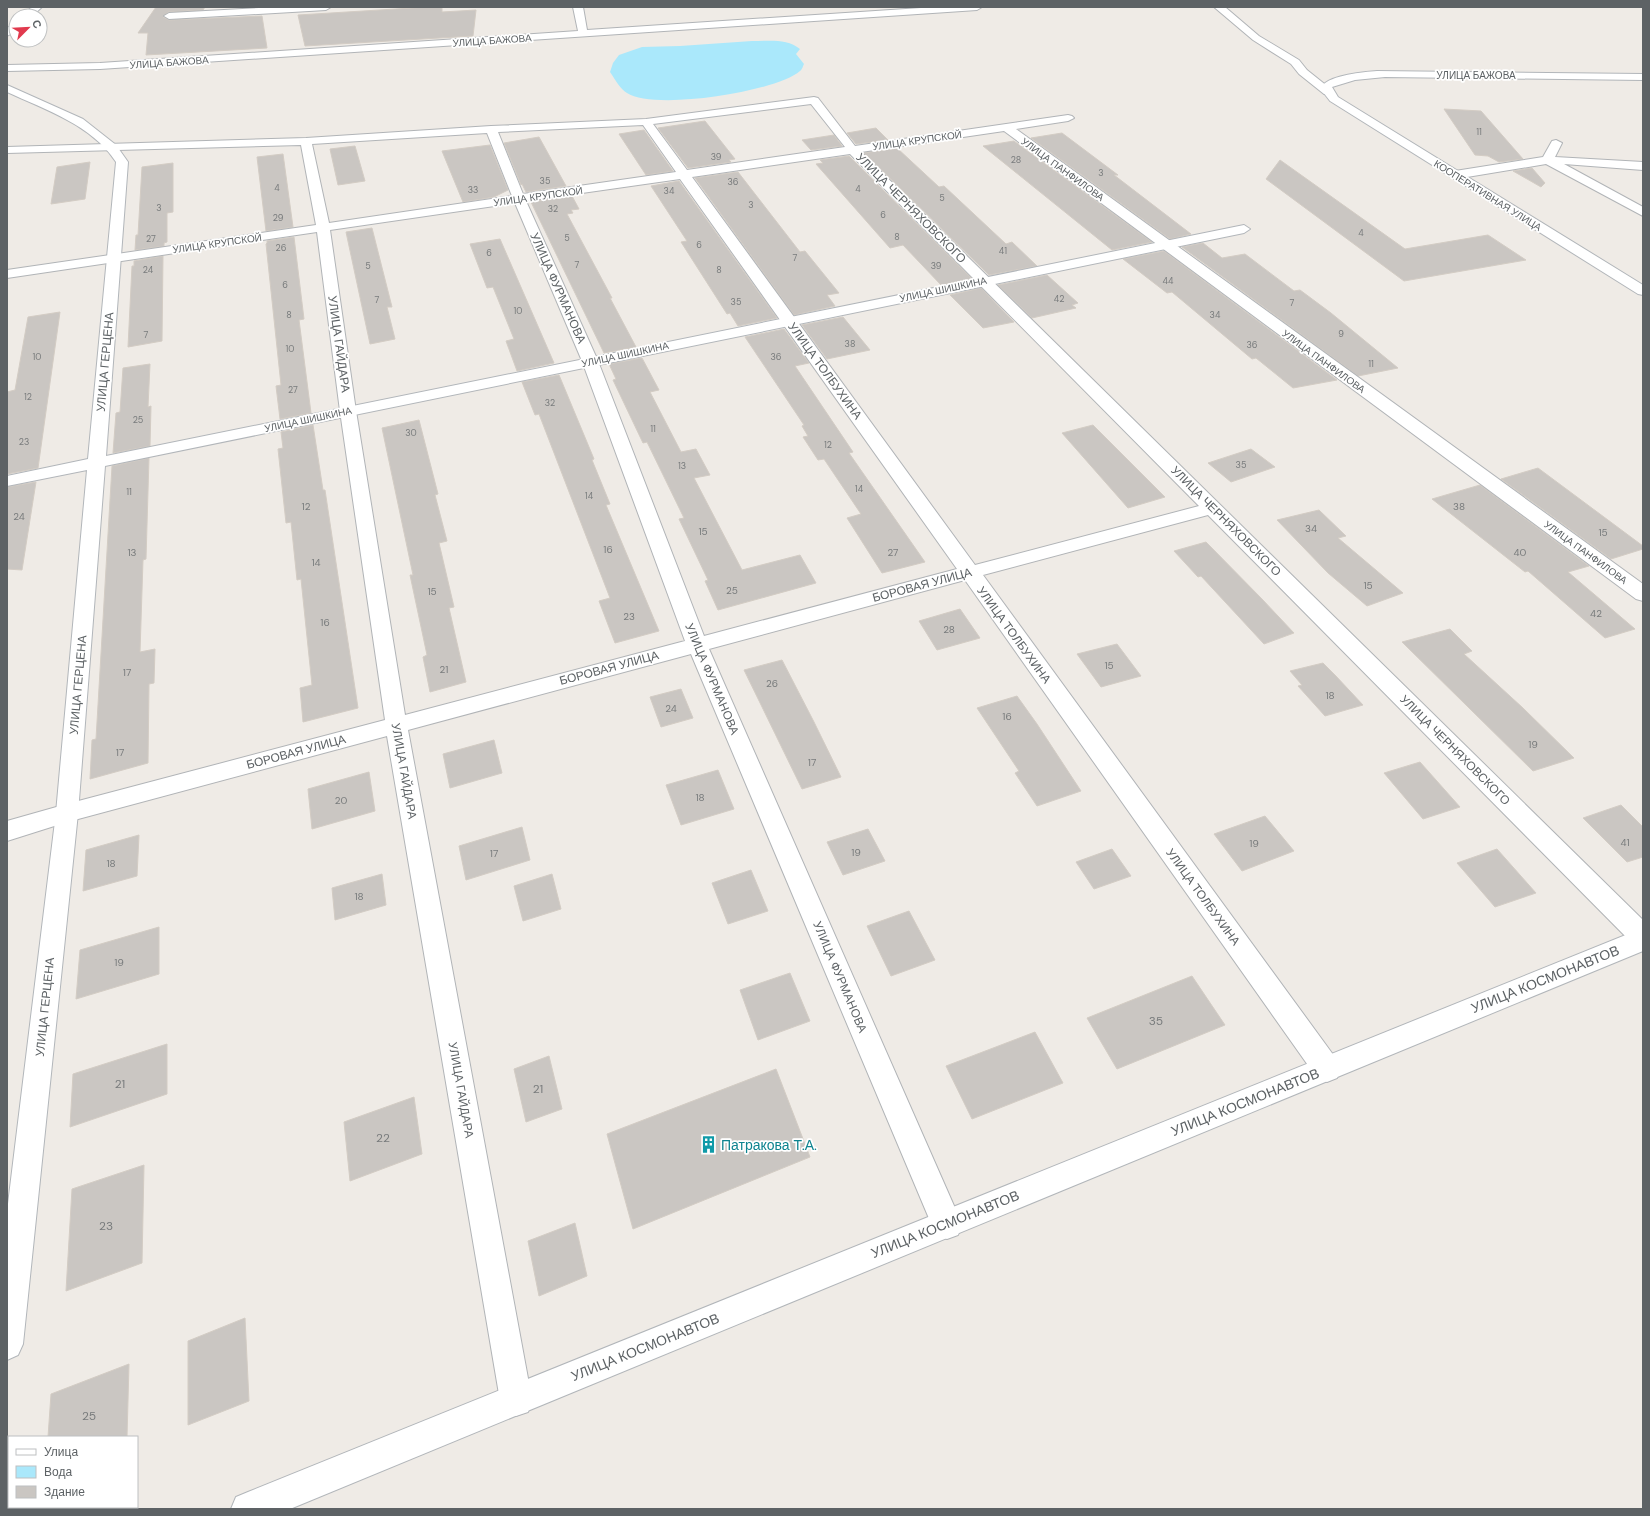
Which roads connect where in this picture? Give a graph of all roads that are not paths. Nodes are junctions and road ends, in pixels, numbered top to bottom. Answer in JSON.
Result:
{"nodes":[{"id":1,"x":175,"y":7,"type":"edge"},
{"id":2,"x":326,"y":7,"type":"edge"},
{"id":3,"x":578,"y":7,"type":"edge"},
{"id":4,"x":786,"y":7,"type":"edge"},
{"id":5,"x":977,"y":7,"type":"edge"},
{"id":6,"x":1219,"y":7,"type":"edge"},
{"id":7,"x":913,"y":9,"type":"edge"},
{"id":8,"x":727,"y":13,"type":"dead end"},
{"id":9,"x":791,"y":20,"type":"junction"},
{"id":10,"x":730,"y":24,"type":"junction"},
{"id":11,"x":583,"y":34,"type":"junction"},
{"id":12,"x":7,"y":68,"type":"edge"},
{"id":13,"x":1643,"y":77,"type":"edge"},
{"id":14,"x":7,"y":88,"type":"edge"},
{"id":15,"x":1331,"y":95,"type":"junction"},
{"id":16,"x":1068,"y":118,"type":"dead end"},
{"id":17,"x":646,"y":122,"type":"junction"},
{"id":18,"x":1006,"y":127,"type":"junction"},
{"id":19,"x":491,"y":129,"type":"junction"},
{"id":20,"x":306,"y":141,"type":"junction"},
{"id":21,"x":1556,"y":143,"type":"dead end"},
{"id":22,"x":112,"y":147,"type":"junction"},
{"id":23,"x":852,"y":149,"type":"junction"},
{"id":24,"x":7,"y":150,"type":"edge"},
{"id":25,"x":1548,"y":160,"type":"junction"},
{"id":26,"x":1643,"y":166,"type":"edge"},
{"id":27,"x":683,"y":174,"type":"junction"},
{"id":28,"x":1455,"y":174,"type":"junction"},
{"id":29,"x":519,"y":199,"type":"junction"},
{"id":30,"x":1643,"y":212,"type":"edge"},
{"id":31,"x":323,"y":228,"type":"junction"},
{"id":32,"x":1244,"y":229,"type":"dead end"},
{"id":33,"x":1166,"y":244,"type":"junction"},
{"id":34,"x":113,"y":258,"type":"junction"},
{"id":35,"x":7,"y":274,"type":"edge"},
{"id":36,"x":984,"y":280,"type":"junction"},
{"id":37,"x":1643,"y":291,"type":"edge"},
{"id":38,"x":788,"y":320,"type":"junction"},
{"id":39,"x":590,"y":361,"type":"junction"},
{"id":40,"x":348,"y":411,"type":"junction"},
{"id":41,"x":96,"y":462,"type":"junction"},
{"id":42,"x":7,"y":481,"type":"edge"},
{"id":43,"x":1212,"y":508,"type":"junction"},
{"id":44,"x":970,"y":572,"type":"junction"},
{"id":45,"x":1643,"y":594,"type":"edge"},
{"id":46,"x":697,"y":645,"type":"junction"},
{"id":47,"x":396,"y":725,"type":"junction"},
{"id":48,"x":67,"y":813,"type":"junction"},
{"id":49,"x":7,"y":831,"type":"edge"},
{"id":50,"x":1643,"y":938,"type":"edge"},
{"id":51,"x":1327,"y":1069,"type":"junction"},
{"id":52,"x":946,"y":1224,"type":"junction"},
{"id":53,"x":7,"y":1344,"type":"edge"},
{"id":54,"x":516,"y":1400,"type":"junction"},
{"id":55,"x":248,"y":1509,"type":"edge"}],
"edges":[{"from":1,"to":2,"type":"street"},
{"from":3,"to":11,"type":"street"},
{"from":4,"to":9,"type":"street"},
{"from":5,"to":7,"type":"street","name":"УЛИЦА БАЖОВА"},
{"from":6,"to":15,"type":"street","name":"КООПЕРАТИВНАЯ УЛИЦА"},
{"from":7,"to":9,"type":"street","name":"УЛИЦА БАЖОВА"},
{"from":8,"to":10,"type":"street"},
{"from":9,"to":10,"type":"street","name":"УЛИЦА БАЖОВА"},
{"from":10,"to":11,"type":"street","name":"УЛИЦА БАЖОВА"},
{"from":11,"to":12,"type":"street","name":"УЛИЦА БАЖОВА"},
{"from":13,"to":15,"type":"street","name":"УЛИЦА БАЖОВА"},
{"from":14,"to":22,"type":"street","name":"УЛИЦА ГЕРЦЕНА"},
{"from":15,"to":28,"type":"street","name":"КООПЕРАТИВНАЯ УЛИЦА"},
{"from":16,"to":18,"type":"street","name":"УЛИЦА КРУПСКОЙ"},
{"from":17,"to":19,"type":"street"},
{"from":17,"to":23,"type":"street","name":"УЛИЦА ЧЕРНЯХОВСКОГО"},
{"from":17,"to":27,"type":"street","name":"УЛИЦА ТОЛБУХИНА"},
{"from":18,"to":23,"type":"street","name":"УЛИЦА КРУПСКОЙ"},
{"from":18,"to":33,"type":"street","name":"УЛИЦА ПАНФИЛОВА"},
{"from":19,"to":20,"type":"street"},
{"from":19,"to":29,"type":"street","name":"УЛИЦА ФУРМАНОВА"},
{"from":20,"to":22,"type":"street"},
{"from":20,"to":31,"type":"street","name":"УЛИЦА ГАЙДАРА"},
{"from":21,"to":25,"type":"street"},
{"from":22,"to":24,"type":"street"},
{"from":22,"to":34,"type":"street","name":"УЛИЦА ГЕРЦЕНА"},
{"from":23,"to":27,"type":"street","name":"УЛИЦА КРУПСКОЙ"},
{"from":23,"to":36,"type":"street","name":"УЛИЦА ЧЕРНЯХОВСКОГО"},
{"from":25,"to":26,"type":"street"},
{"from":25,"to":28,"type":"street"},
{"from":25,"to":30,"type":"street"},
{"from":27,"to":29,"type":"street","name":"УЛИЦА КРУПСКОЙ"},
{"from":27,"to":38,"type":"street","name":"УЛИЦА ТОЛБУХИНА"},
{"from":28,"to":37,"type":"street","name":"КООПЕРАТИВНАЯ УЛИЦА"},
{"from":29,"to":31,"type":"street","name":"УЛИЦА КРУПСКОЙ"},
{"from":29,"to":39,"type":"street","name":"УЛИЦА ФУРМАНОВА"},
{"from":31,"to":34,"type":"street","name":"УЛИЦА КРУПСКОЙ"},
{"from":31,"to":40,"type":"street","name":"УЛИЦА ГАЙДАРА"},
{"from":32,"to":33,"type":"street","name":"УЛИЦА ШИШКИНА"},
{"from":33,"to":36,"type":"street","name":"УЛИЦА ШИШКИНА"},
{"from":33,"to":45,"type":"street","name":"УЛИЦА ПАНФИЛОВА"},
{"from":34,"to":35,"type":"street","name":"УЛИЦА КРУПСКОЙ"},
{"from":34,"to":41,"type":"street","name":"УЛИЦА ГЕРЦЕНА"},
{"from":36,"to":38,"type":"street","name":"УЛИЦА ШИШКИНА"},
{"from":36,"to":43,"type":"street","name":"УЛИЦА ЧЕРНЯХОВСКОГО"},
{"from":38,"to":39,"type":"street","name":"УЛИЦА ШИШКИНА"},
{"from":38,"to":44,"type":"street","name":"УЛИЦА ТОЛБУХИНА"},
{"from":39,"to":40,"type":"street","name":"УЛИЦА ШИШКИНА"},
{"from":39,"to":46,"type":"street","name":"УЛИЦА ФУРМАНОВА"},
{"from":40,"to":41,"type":"street","name":"УЛИЦА ШИШКИНА"},
{"from":40,"to":47,"type":"street","name":"УЛИЦА ГАЙДАРА"},
{"from":41,"to":42,"type":"street","name":"УЛИЦА ШИШКИНА"},
{"from":41,"to":48,"type":"street","name":"УЛИЦА ГЕРЦЕНА"},
{"from":43,"to":44,"type":"street","name":"БОРОВАЯ УЛИЦА"},
{"from":43,"to":50,"type":"street","name":"УЛИЦА ЧЕРНЯХОВСКОГО"},
{"from":44,"to":46,"type":"street","name":"БОРОВАЯ УЛИЦА"},
{"from":44,"to":51,"type":"street","name":"УЛИЦА ТОЛБУХИНА"},
{"from":46,"to":47,"type":"street","name":"БОРОВАЯ УЛИЦА"},
{"from":46,"to":52,"type":"street","name":"УЛИЦА ФУРМАНОВА"},
{"from":47,"to":48,"type":"street","name":"БОРОВАЯ УЛИЦА"},
{"from":47,"to":54,"type":"street","name":"УЛИЦА ГАЙДАРА"},
{"from":48,"to":49,"type":"street","name":"БОРОВАЯ УЛИЦА"},
{"from":48,"to":53,"type":"street","name":"УЛИЦА ГЕРЦЕНА"},
{"from":50,"to":51,"type":"street","name":"УЛИЦА КОСМОНАВТОВ"},
{"from":51,"to":52,"type":"street","name":"УЛИЦА КОСМОНАВТОВ"},
{"from":52,"to":54,"type":"street","name":"УЛИЦА КОСМОНАВТОВ"},
{"from":54,"to":55,"type":"street","name":"УЛИЦА КОСМОНАВТОВ"}]}
